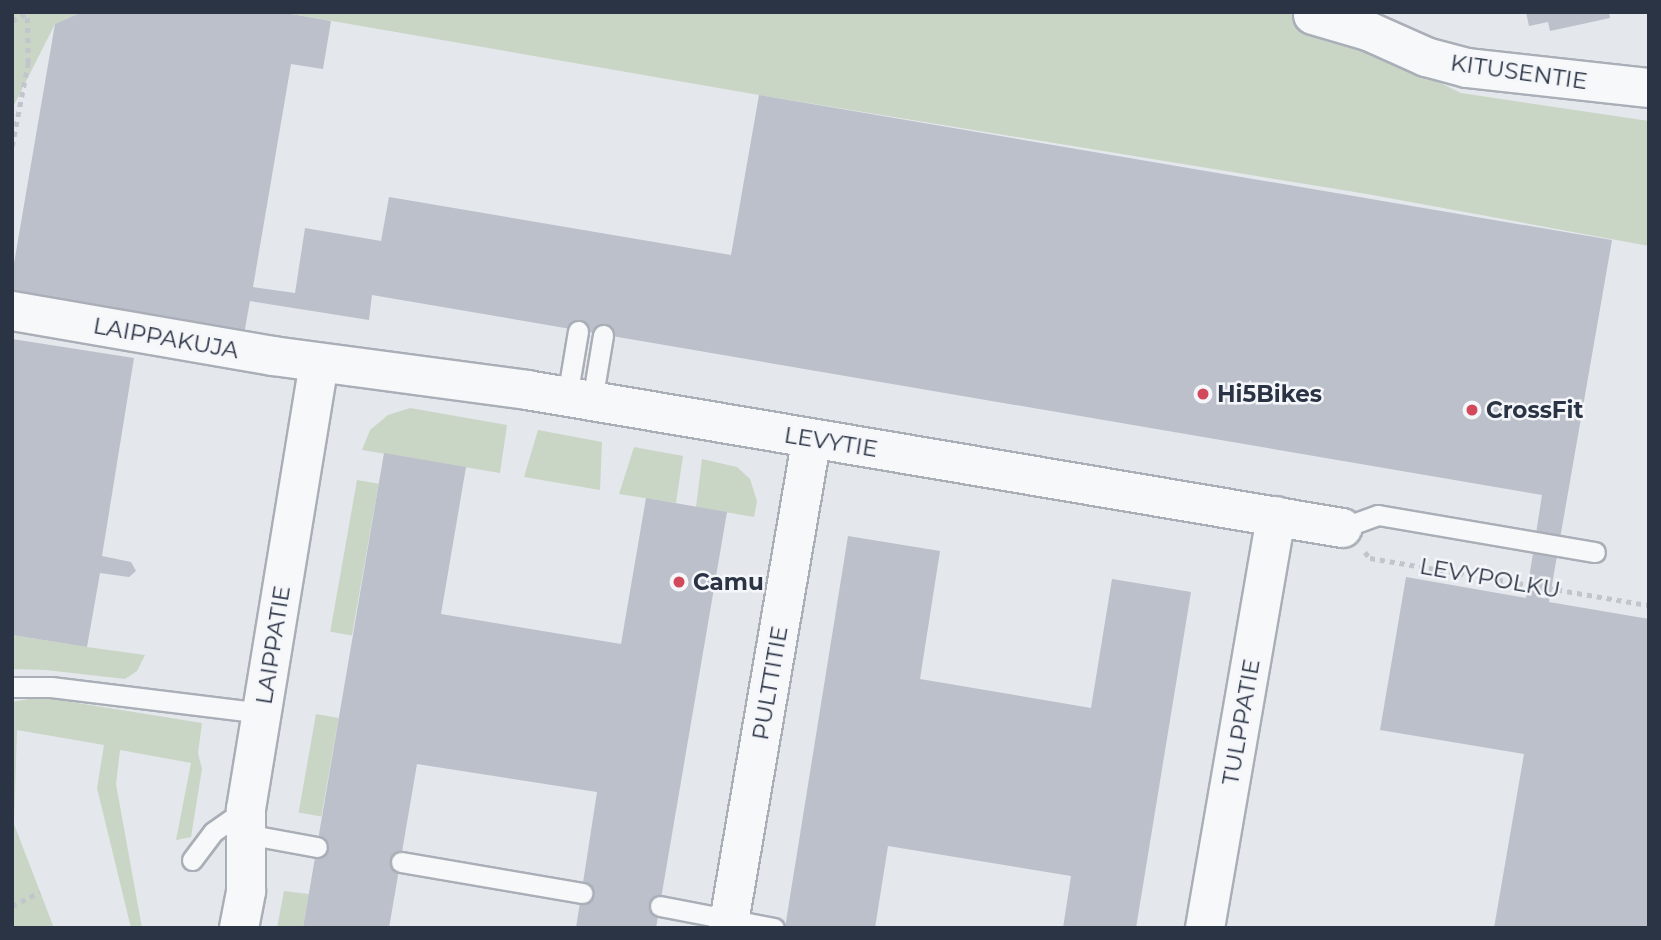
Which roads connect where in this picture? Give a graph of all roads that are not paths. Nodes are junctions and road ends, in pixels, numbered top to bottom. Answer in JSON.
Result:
{"nodes":[{"id":1,"x":1313,"y":15,"type":"dead end"},
{"id":2,"x":1649,"y":88,"type":"edge"},
{"id":3,"x":12,"y":311,"type":"edge"},
{"id":4,"x":578,"y":331,"type":"dead end"},
{"id":5,"x":603,"y":335,"type":"dead end"},
{"id":6,"x":319,"y":363,"type":"junction"},
{"id":7,"x":579,"y":399,"type":"junction"},
{"id":8,"x":812,"y":439,"type":"junction"},
{"id":9,"x":1276,"y":516,"type":"junction"},
{"id":10,"x":1342,"y":528,"type":"joint"},
{"id":11,"x":1595,"y":552,"type":"dead end"},
{"id":12,"x":12,"y":687,"type":"edge"},
{"id":13,"x":262,"y":713,"type":"junction"},
{"id":14,"x":246,"y":821,"type":"junction"},
{"id":15,"x":317,"y":847,"type":"dead end"},
{"id":16,"x":191,"y":860,"type":"dead end"},
{"id":17,"x":401,"y":862,"type":"dead end"},
{"id":18,"x":582,"y":893,"type":"dead end"},
{"id":19,"x":660,"y":906,"type":"dead end"},
{"id":20,"x":729,"y":924,"type":"edge"},
{"id":21,"x":239,"y":928,"type":"edge"},
{"id":22,"x":774,"y":928,"type":"edge"},
{"id":23,"x":1205,"y":928,"type":"edge"}],
"edges":[{"from":1,"to":2,"type":"street","name":"KITUSENTIE"},
{"from":3,"to":6,"type":"street","name":"LAIPPAKUJA"},
{"from":4,"to":7,"type":"lane"},
{"from":5,"to":7,"type":"lane"},
{"from":6,"to":7,"type":"street","name":"LEVYTIE"},
{"from":6,"to":13,"type":"street","name":"LAIPPATIE"},
{"from":7,"to":8,"type":"street","name":"LEVYTIE"},
{"from":8,"to":9,"type":"street","name":"LEVYTIE"},
{"from":8,"to":20,"type":"street","name":"PULTTITIE"},
{"from":9,"to":10,"type":"street","name":"LEVYTIE"},
{"from":9,"to":23,"type":"street","name":"TULPPATIE"},
{"from":10,"to":11,"type":"lane"},
{"from":12,"to":13,"type":"lane"},
{"from":13,"to":14,"type":"street","name":"LAIPPATIE"},
{"from":14,"to":15,"type":"lane"},
{"from":14,"to":16,"type":"lane"},
{"from":14,"to":21,"type":"street","name":"LAIPPATIE"},
{"from":17,"to":18,"type":"lane"},
{"from":19,"to":20,"type":"lane"},
{"from":20,"to":22,"type":"lane"}]}
